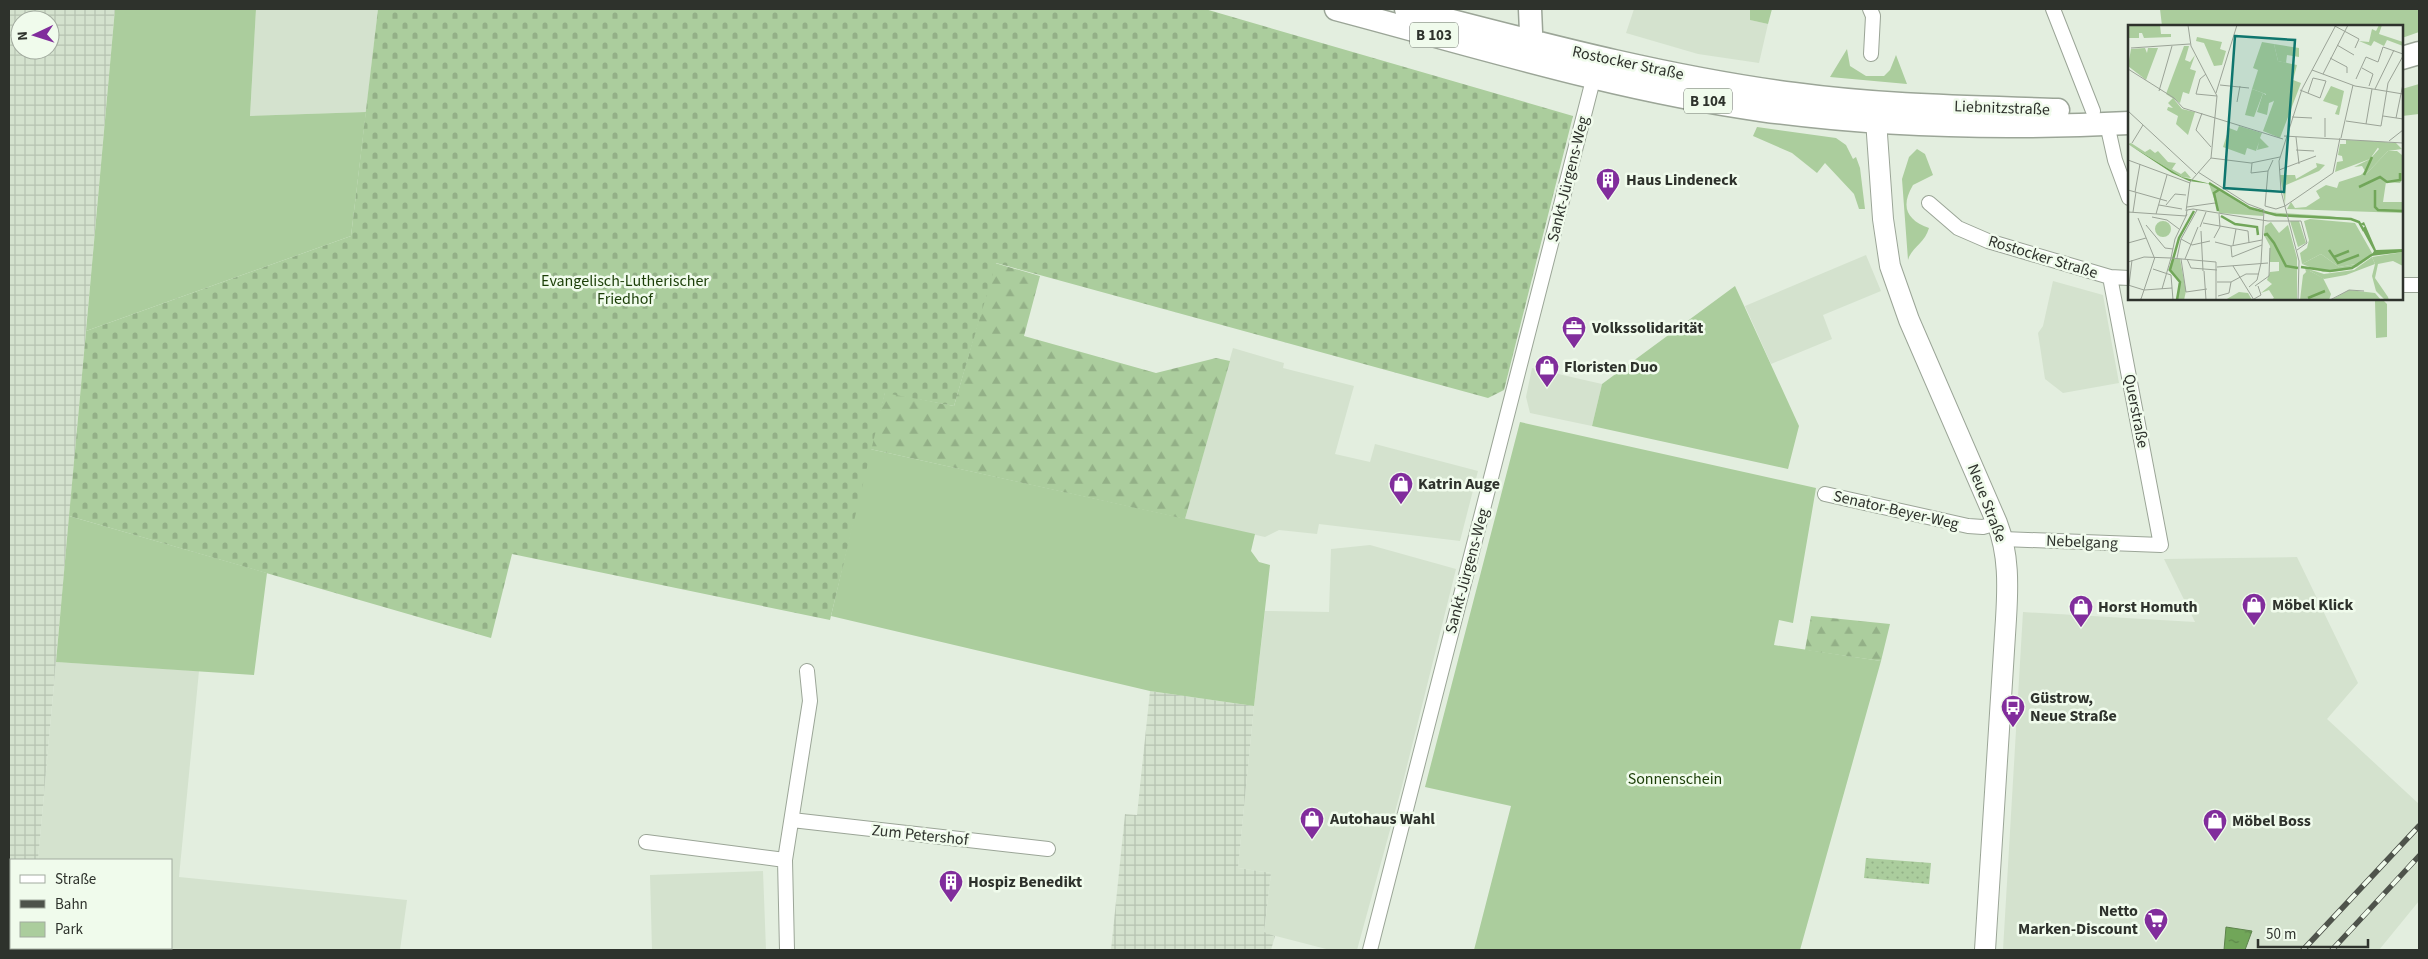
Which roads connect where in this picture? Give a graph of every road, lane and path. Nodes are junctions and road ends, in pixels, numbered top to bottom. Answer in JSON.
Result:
{"nodes":[{"id":1,"x":1336,"y":9,"type":"edge"},
{"id":2,"x":1406,"y":9,"type":"edge"},
{"id":3,"x":1530,"y":9,"type":"edge"},
{"id":4,"x":2052,"y":9,"type":"edge"},
{"id":5,"x":1872,"y":13,"type":"edge"},
{"id":6,"x":1531,"y":51,"type":"junction"},
{"id":7,"x":2419,"y":53,"type":"edge"},
{"id":8,"x":1871,"y":54,"type":"dead end"},
{"id":9,"x":2403,"y":58,"type":"edge"},
{"id":10,"x":2419,"y":69,"type":"edge"},
{"id":11,"x":2403,"y":74,"type":"edge"},
{"id":12,"x":1594,"y":76,"type":"junction"},
{"id":13,"x":2128,"y":108,"type":"edge"},
{"id":14,"x":1875,"y":112,"type":"junction"},
{"id":15,"x":2100,"y":117,"type":"junction"},
{"id":16,"x":2128,"y":123,"type":"edge"},
{"id":17,"x":2128,"y":195,"type":"edge"},
{"id":18,"x":1929,"y":203,"type":"dead end"},
{"id":19,"x":2110,"y":277,"type":"junction"},
{"id":20,"x":2128,"y":278,"type":"edge"},
{"id":21,"x":2403,"y":285,"type":"edge"},
{"id":22,"x":2419,"y":285,"type":"edge"},
{"id":23,"x":1825,"y":494,"type":"dead end"},
{"id":24,"x":2000,"y":531,"type":"junction"},
{"id":25,"x":2161,"y":545,"type":"joint"},
{"id":26,"x":807,"y":671,"type":"dead end"},
{"id":27,"x":792,"y":820,"type":"junction"},
{"id":28,"x":646,"y":842,"type":"dead end"},
{"id":29,"x":1048,"y":849,"type":"dead end"},
{"id":30,"x":785,"y":860,"type":"junction"},
{"id":31,"x":787,"y":950,"type":"edge"},
{"id":32,"x":1370,"y":950,"type":"edge"},
{"id":33,"x":1985,"y":950,"type":"edge"}],
"edges":[{"from":1,"to":6,"type":"main road","number":"B 103"},
{"from":2,"to":6,"type":"main road","number":"B 103"},
{"from":3,"to":6,"type":"main road"},
{"from":4,"to":15,"type":"street"},
{"from":5,"to":8,"type":"street"},
{"from":6,"to":12,"type":"main road","number":"B 104"},
{"from":6,"to":14,"type":"main road","name":"Rostocker Straße","number":"B 104"},
{"from":7,"to":9,"type":"main road"},
{"from":10,"to":11,"type":"main road"},
{"from":12,"to":14,"type":"main road","name":"Rostocker Straße","number":"B 104"},
{"from":12,"to":32,"type":"street","name":"Sankt-Jürgens-Weg"},
{"from":13,"to":15,"type":"main road","name":"Liebnitzstraße","number":"B 104"},
{"from":14,"to":15,"type":"main road","name":"Liebnitzstraße","number":"B 104"},
{"from":14,"to":24,"type":"main road","name":"Neue Straße"},
{"from":15,"to":16,"type":"main road","name":"Liebnitzstraße","number":"B 104"},
{"from":15,"to":17,"type":"street"},
{"from":18,"to":19,"type":"street","name":"Rostocker Straße"},
{"from":19,"to":20,"type":"street","name":"Rostocker Straße"},
{"from":19,"to":25,"type":"street","name":"Querstraße"},
{"from":21,"to":22,"type":"street"},
{"from":23,"to":24,"type":"street","name":"Senator-Beyer-Weg"},
{"from":24,"to":25,"type":"street","name":"Nebelgang"},
{"from":24,"to":33,"type":"main road","name":"Neue Straße"},
{"from":26,"to":27,"type":"street"},
{"from":27,"to":29,"type":"street","name":"Zum Petershof"},
{"from":27,"to":30,"type":"street"},
{"from":28,"to":30,"type":"street"},
{"from":30,"to":31,"type":"street"}]}
